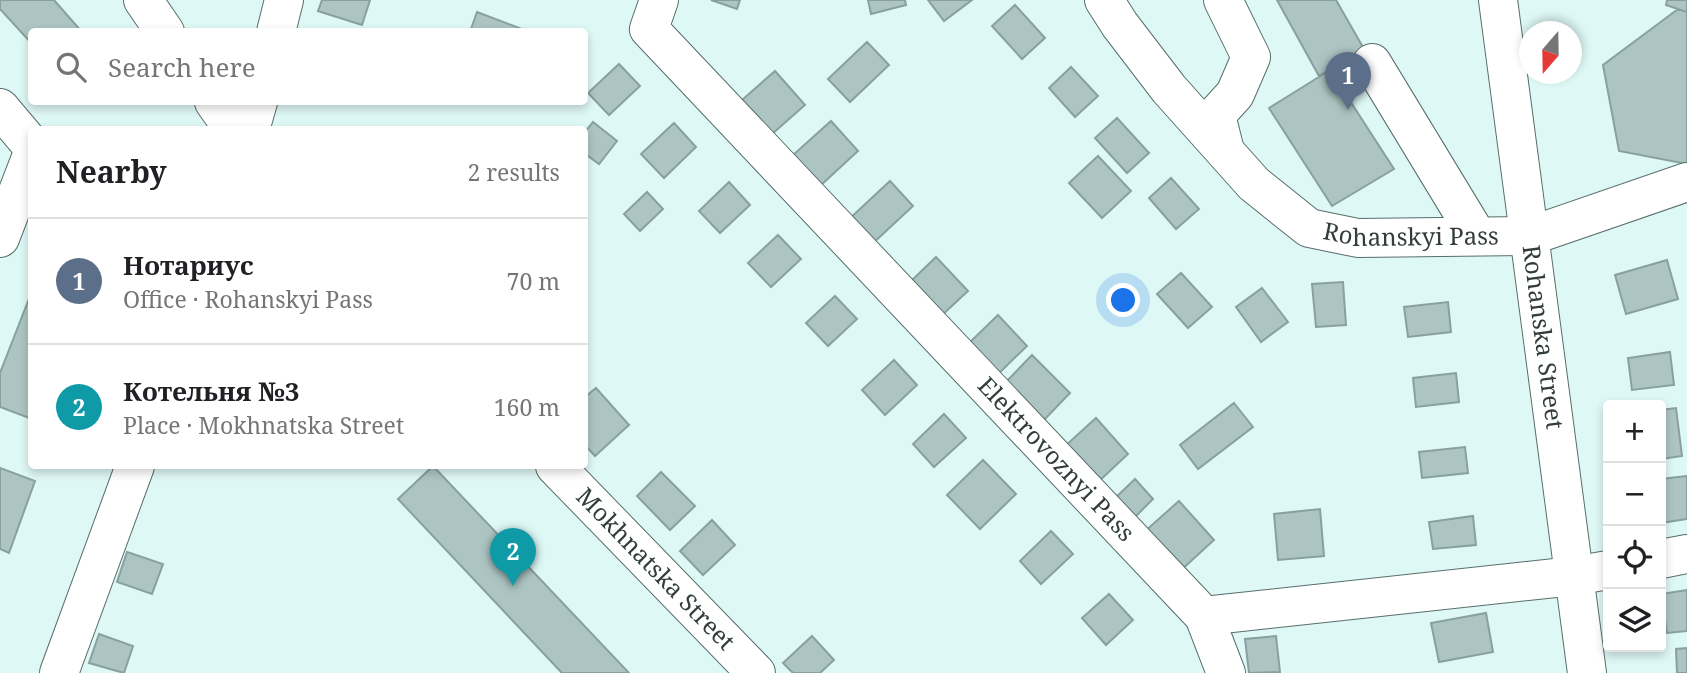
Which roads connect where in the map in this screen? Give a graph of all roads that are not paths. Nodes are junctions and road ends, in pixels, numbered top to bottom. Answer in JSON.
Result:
{"nodes":[{"id":1,"x":143,"y":0,"type":"edge"},
{"id":2,"x":284,"y":0,"type":"edge"},
{"id":3,"x":659,"y":0,"type":"edge"},
{"id":4,"x":1104,"y":0,"type":"edge"},
{"id":5,"x":1223,"y":0,"type":"edge"},
{"id":6,"x":1499,"y":0,"type":"edge"},
{"id":7,"x":162,"y":28,"type":"edge"},
{"id":8,"x":277,"y":28,"type":"edge"},
{"id":9,"x":1372,"y":63,"type":"dead end"},
{"id":10,"x":216,"y":105,"type":"edge"},
{"id":11,"x":257,"y":105,"type":"edge"},
{"id":12,"x":0,"y":108,"type":"edge"},
{"id":13,"x":231,"y":126,"type":"edge"},
{"id":14,"x":251,"y":126,"type":"edge"},
{"id":15,"x":28,"y":141,"type":"edge"},
{"id":16,"x":1225,"y":151,"type":"junction"},
{"id":17,"x":28,"y":165,"type":"edge"},
{"id":18,"x":1687,"y":182,"type":"edge"},
{"id":19,"x":1477,"y":236,"type":"junction"},
{"id":20,"x":1530,"y":236,"type":"junction"},
{"id":21,"x":0,"y":238,"type":"edge"},
{"id":22,"x":134,"y":469,"type":"edge"},
{"id":23,"x":558,"y":469,"type":"edge"},
{"id":24,"x":1687,"y":554,"type":"edge"},
{"id":25,"x":1666,"y":558,"type":"edge"},
{"id":26,"x":1591,"y":573,"type":"edge"},
{"id":27,"x":1205,"y":616,"type":"junction"},
{"id":28,"x":60,"y":673,"type":"edge"},
{"id":29,"x":756,"y":673,"type":"edge"},
{"id":30,"x":1226,"y":673,"type":"edge"},
{"id":31,"x":1587,"y":673,"type":"edge"}],
"edges":[{"from":1,"to":7,"type":"street"},
{"from":2,"to":8,"type":"street"},
{"from":3,"to":27,"type":"street","name":"Elektrovoznyi Pass"},
{"from":4,"to":16,"type":"street","name":"Rohanskyi Pass"},
{"from":5,"to":16,"type":"street"},
{"from":6,"to":20,"type":"street","name":"Rohanska Street"},
{"from":9,"to":19,"type":"street"},
{"from":10,"to":13,"type":"street"},
{"from":11,"to":14,"type":"street"},
{"from":12,"to":15,"type":"street"},
{"from":16,"to":19,"type":"street","name":"Rohanskyi Pass"},
{"from":17,"to":21,"type":"street"},
{"from":18,"to":20,"type":"street","name":"Rohanskyi Pass"},
{"from":19,"to":20,"type":"street","name":"Rohanskyi Pass"},
{"from":20,"to":26,"type":"street","name":"Rohanska Street"},
{"from":22,"to":28,"type":"street"},
{"from":23,"to":29,"type":"street","name":"Mokhnatska Street"},
{"from":24,"to":25,"type":"street"},
{"from":26,"to":27,"type":"street"},
{"from":26,"to":31,"type":"street","name":"Rohanska Street"},
{"from":27,"to":30,"type":"street"}]}
